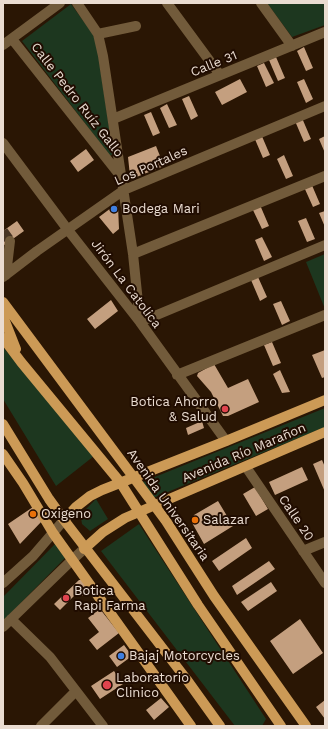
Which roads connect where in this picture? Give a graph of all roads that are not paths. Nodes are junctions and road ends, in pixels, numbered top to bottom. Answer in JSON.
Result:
{"nodes":[{"id":1,"x":60,"y":3,"type":"edge"},
{"id":2,"x":77,"y":3,"type":"edge"},
{"id":3,"x":167,"y":3,"type":"edge"},
{"id":4,"x":261,"y":3,"type":"edge"},
{"id":5,"x":136,"y":26,"type":"dead end"},
{"id":6,"x":325,"y":32,"type":"edge"},
{"id":7,"x":98,"y":34,"type":"junction"},
{"id":8,"x":12,"y":39,"type":"junction"},
{"id":9,"x":3,"y":45,"type":"edge"},
{"id":10,"x":292,"y":46,"type":"junction"},
{"id":11,"x":220,"y":75,"type":"junction"},
{"id":12,"x":325,"y":106,"type":"edge"},
{"id":13,"x":113,"y":119,"type":"junction"},
{"id":14,"x":3,"y":143,"type":"edge"},
{"id":15,"x":325,"y":176,"type":"edge"},
{"id":16,"x":122,"y":178,"type":"junction"},
{"id":17,"x":124,"y":190,"type":"junction"},
{"id":18,"x":68,"y":230,"type":"junction"},
{"id":19,"x":325,"y":245,"type":"edge"},
{"id":20,"x":8,"y":249,"type":"tunnel mouth"},
{"id":21,"x":133,"y":254,"type":"junction"},
{"id":22,"x":4,"y":276,"type":"edge"},
{"id":23,"x":3,"y":302,"type":"edge"},
{"id":24,"x":325,"y":315,"type":"edge"},
{"id":25,"x":3,"y":316,"type":"edge"},
{"id":26,"x":140,"y":322,"type":"junction"},
{"id":27,"x":3,"y":338,"type":"edge"},
{"id":28,"x":21,"y":362,"type":"junction"},
{"id":29,"x":177,"y":375,"type":"junction"},
{"id":30,"x":325,"y":400,"type":"edge"},
{"id":31,"x":3,"y":424,"type":"edge"},
{"id":32,"x":325,"y":432,"type":"edge"},
{"id":33,"x":226,"y":442,"type":"junction"},
{"id":34,"x":3,"y":454,"type":"edge"},
{"id":35,"x":246,"y":467,"type":"junction"},
{"id":36,"x":134,"y":478,"type":"junction"},
{"id":37,"x":120,"y":482,"type":"junction"},
{"id":38,"x":155,"y":506,"type":"junction"},
{"id":39,"x":140,"y":512,"type":"junction"},
{"id":40,"x":64,"y":520,"type":"junction"},
{"id":41,"x":53,"y":533,"type":"junction"},
{"id":42,"x":325,"y":542,"type":"edge"},
{"id":43,"x":84,"y":549,"type":"junction"},
{"id":44,"x":303,"y":551,"type":"junction"},
{"id":45,"x":72,"y":560,"type":"junction"},
{"id":46,"x":3,"y":583,"type":"edge"},
{"id":47,"x":325,"y":583,"type":"edge"},
{"id":48,"x":214,"y":596,"type":"junction"},
{"id":49,"x":198,"y":605,"type":"junction"},
{"id":50,"x":11,"y":619,"type":"junction"},
{"id":51,"x":3,"y":627,"type":"edge"},
{"id":52,"x":76,"y":691,"type":"junction"},
{"id":53,"x":279,"y":725,"type":"edge"},
{"id":54,"x":41,"y":726,"type":"edge"},
{"id":55,"x":103,"y":726,"type":"edge"},
{"id":56,"x":191,"y":726,"type":"edge"},
{"id":57,"x":220,"y":726,"type":"edge"},
{"id":58,"x":306,"y":726,"type":"edge"}],
"edges":[{"from":1,"to":8,"type":"street"},
{"from":2,"to":7,"type":"street"},
{"from":3,"to":11,"type":"street"},
{"from":4,"to":10,"type":"street"},
{"from":5,"to":7,"type":"street"},
{"from":6,"to":10,"type":"street","name":"Calle 31"},
{"from":7,"to":13,"type":"street"},
{"from":8,"to":9,"type":"street"},
{"from":8,"to":16,"type":"street","name":"Calle Pedro Ruíz Gallo"},
{"from":10,"to":11,"type":"street","name":"Calle 31"},
{"from":11,"to":13,"type":"street","name":"Calle 31"},
{"from":12,"to":17,"type":"street","name":"Los Portales"},
{"from":13,"to":16,"type":"street"},
{"from":14,"to":18,"type":"street","name":"Jirón La Catolica"},
{"from":15,"to":21,"type":"street"},
{"from":16,"to":17,"type":"street"},
{"from":17,"to":18,"type":"street","name":"Los Portales"},
{"from":17,"to":21,"type":"street"},
{"from":18,"to":22,"type":"street","name":"Los Portales"},
{"from":18,"to":26,"type":"street","name":"Jirón La Catolica"},
{"from":19,"to":26,"type":"street"},
{"from":20,"to":22,"type":"street"},
{"from":21,"to":26,"type":"street"},
{"from":23,"to":36,"type":"main road","name":"Avenida Universitaria"},
{"from":24,"to":29,"type":"street"},
{"from":25,"to":28,"type":"main road"},
{"from":26,"to":29,"type":"street","name":"Jirón La Catolica"},
{"from":27,"to":28,"type":"main road","name":"Avenida Universitaria"},
{"from":28,"to":37,"type":"main road","name":"Avenida Universitaria"},
{"from":29,"to":33,"type":"street","name":"Jirón La Catolica"},
{"from":30,"to":33,"type":"main road","name":"Avenida Río Marañon"},
{"from":31,"to":40,"type":"main road"},
{"from":32,"to":35,"type":"main road","name":"Avenida Río Marañon"},
{"from":33,"to":36,"type":"main road","name":"Avenida Río Marañon"},
{"from":34,"to":41,"type":"main road"},
{"from":35,"to":38,"type":"main road","name":"Avenida Río Marañon"},
{"from":35,"to":44,"type":"street","name":"Calle 20"},
{"from":36,"to":37,"type":"main road","name":"Avenida Río Marañon"},
{"from":36,"to":38,"type":"main road","name":"Avenida Universitaria"},
{"from":37,"to":39,"type":"main road","name":"Avenida Universitaria"},
{"from":37,"to":40,"type":"main road","name":"Avenida Río Marañon"},
{"from":38,"to":39,"type":"main road","name":"Avenida Río Marañon"},
{"from":38,"to":48,"type":"main road","name":"Avenida Universitaria"},
{"from":39,"to":43,"type":"main road","name":"Avenida Río Marañon"},
{"from":39,"to":49,"type":"main road","name":"Avenida Universitaria"},
{"from":40,"to":41,"type":"street","name":"Avenida Río Marañon"},
{"from":40,"to":43,"type":"main road"},
{"from":41,"to":45,"type":"main road"},
{"from":41,"to":46,"type":"street","name":"Avenida Río Marañon"},
{"from":42,"to":44,"type":"street"},
{"from":43,"to":45,"type":"street","name":"Avenida Río Marañon"},
{"from":43,"to":57,"type":"main road"},
{"from":44,"to":47,"type":"street","name":"Calle 20"},
{"from":45,"to":50,"type":"street","name":"Avenida Río Marañon"},
{"from":45,"to":56,"type":"main road"},
{"from":48,"to":49,"type":"main road"},
{"from":48,"to":58,"type":"main road","name":"Avenida Universitaria"},
{"from":49,"to":53,"type":"main road","name":"Avenida Universitaria"},
{"from":50,"to":51,"type":"street","name":"Avenida Río Marañon"},
{"from":50,"to":52,"type":"street"},
{"from":52,"to":54,"type":"street"},
{"from":52,"to":55,"type":"street"}]}
